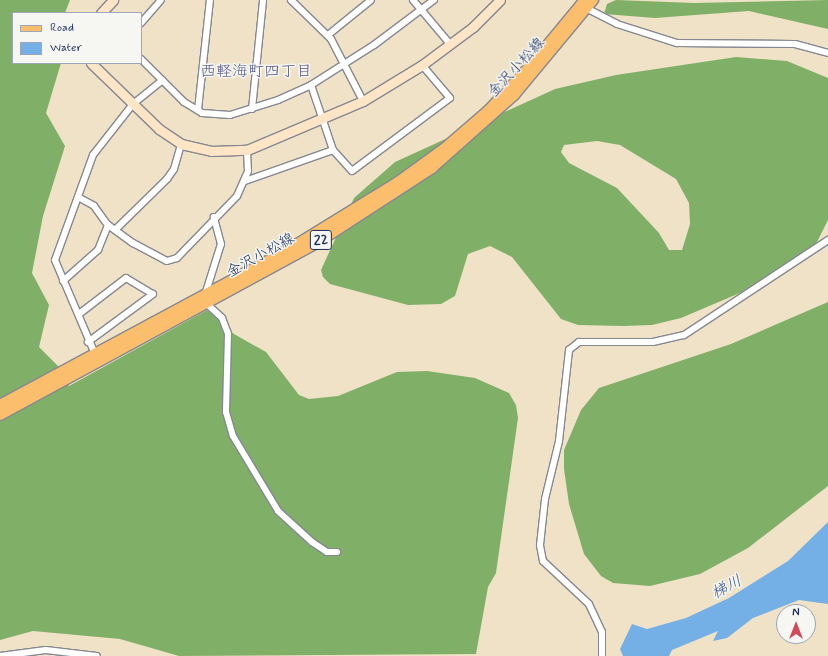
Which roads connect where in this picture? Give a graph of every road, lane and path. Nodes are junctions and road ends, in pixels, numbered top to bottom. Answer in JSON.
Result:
{"nodes":[{"id":1,"x":113,"y":0,"type":"edge"},
{"id":2,"x":161,"y":0,"type":"edge"},
{"id":3,"x":210,"y":0,"type":"edge"},
{"id":4,"x":263,"y":0,"type":"edge"},
{"id":5,"x":291,"y":0,"type":"edge"},
{"id":6,"x":371,"y":0,"type":"edge"},
{"id":7,"x":413,"y":0,"type":"edge"},
{"id":8,"x":434,"y":0,"type":"edge"},
{"id":9,"x":500,"y":0,"type":"edge"},
{"id":10,"x":586,"y":3,"type":"edge"},
{"id":11,"x":422,"y":11,"type":"junction"},
{"id":12,"x":102,"y":12,"type":"edge"},
{"id":13,"x":142,"y":22,"type":"edge"},
{"id":14,"x":328,"y":35,"type":"junction"},
{"id":15,"x":450,"y":44,"type":"junction"},
{"id":16,"x":828,"y":53,"type":"edge"},
{"id":17,"x":142,"y":60,"type":"edge"},
{"id":18,"x":92,"y":64,"type":"edge"},
{"id":19,"x":345,"y":65,"type":"junction"},
{"id":20,"x":422,"y":65,"type":"junction"},
{"id":21,"x":163,"y":80,"type":"junction"},
{"id":22,"x":311,"y":85,"type":"junction"},
{"id":23,"x":364,"y":101,"type":"junction"},
{"id":24,"x":133,"y":104,"type":"junction"},
{"id":25,"x":252,"y":109,"type":"junction"},
{"id":26,"x":198,"y":110,"type":"junction"},
{"id":27,"x":323,"y":119,"type":"junction"},
{"id":28,"x":181,"y":144,"type":"junction"},
{"id":29,"x":247,"y":150,"type":"junction"},
{"id":30,"x":333,"y":150,"type":"junction"},
{"id":31,"x":245,"y":181,"type":"junction"},
{"id":32,"x":78,"y":197,"type":"junction"},
{"id":33,"x":214,"y":216,"type":"junction"},
{"id":34,"x":108,"y":225,"type":"junction"},
{"id":35,"x":115,"y":230,"type":"junction"},
{"id":36,"x":828,"y":240,"type":"edge"},
{"id":37,"x":63,"y":281,"type":"junction"},
{"id":38,"x":206,"y":299,"type":"junction"},
{"id":39,"x":79,"y":314,"type":"junction"},
{"id":40,"x":88,"y":342,"type":"junction"},
{"id":41,"x":95,"y":354,"type":"junction"},
{"id":42,"x":0,"y":406,"type":"edge"},
{"id":43,"x":0,"y":415,"type":"edge"},
{"id":44,"x":337,"y":552,"type":"dead end"},
{"id":45,"x":0,"y":656,"type":"edge"},
{"id":46,"x":97,"y":656,"type":"edge"},
{"id":47,"x":602,"y":656,"type":"edge"}],
"edges":[{"from":1,"to":12,"type":"street"},
{"from":2,"to":13,"type":"street"},
{"from":3,"to":26,"type":"street"},
{"from":4,"to":25,"type":"street"},
{"from":5,"to":14,"type":"street"},
{"from":6,"to":14,"type":"street"},
{"from":7,"to":11,"type":"street"},
{"from":8,"to":11,"type":"street"},
{"from":9,"to":15,"type":"street"},
{"from":10,"to":16,"type":"street"},
{"from":10,"to":38,"type":"main road","name":"金沢小松線","number":"22"},
{"from":11,"to":15,"type":"street"},
{"from":11,"to":19,"type":"street"},
{"from":14,"to":19,"type":"street"},
{"from":15,"to":20,"type":"street"},
{"from":17,"to":21,"type":"street"},
{"from":18,"to":24,"type":"street"},
{"from":19,"to":22,"type":"street"},
{"from":19,"to":23,"type":"street"},
{"from":20,"to":23,"type":"street"},
{"from":20,"to":30,"type":"street"},
{"from":21,"to":24,"type":"street"},
{"from":21,"to":26,"type":"street"},
{"from":22,"to":25,"type":"street"},
{"from":22,"to":27,"type":"street"},
{"from":23,"to":27,"type":"street"},
{"from":24,"to":28,"type":"street"},
{"from":24,"to":32,"type":"street"},
{"from":25,"to":26,"type":"street"},
{"from":27,"to":29,"type":"street"},
{"from":27,"to":30,"type":"street"},
{"from":28,"to":29,"type":"street"},
{"from":28,"to":35,"type":"street"},
{"from":29,"to":31,"type":"street"},
{"from":30,"to":31,"type":"street"},
{"from":31,"to":33,"type":"street"},
{"from":32,"to":34,"type":"street"},
{"from":32,"to":37,"type":"street"},
{"from":33,"to":35,"type":"street"},
{"from":33,"to":38,"type":"street"},
{"from":34,"to":35,"type":"street"},
{"from":34,"to":37,"type":"street"},
{"from":36,"to":47,"type":"street"},
{"from":37,"to":39,"type":"street"},
{"from":38,"to":41,"type":"main road","name":"金沢小松線","number":"22"},
{"from":38,"to":43,"type":"main road","name":"金沢小松線","number":"22"},
{"from":38,"to":44,"type":"street"},
{"from":39,"to":40,"type":"street"},
{"from":39,"to":40,"type":"street"},
{"from":40,"to":41,"type":"street"},
{"from":41,"to":42,"type":"main road","name":"金沢小松線","number":"22"},
{"from":45,"to":46,"type":"street"}]}
